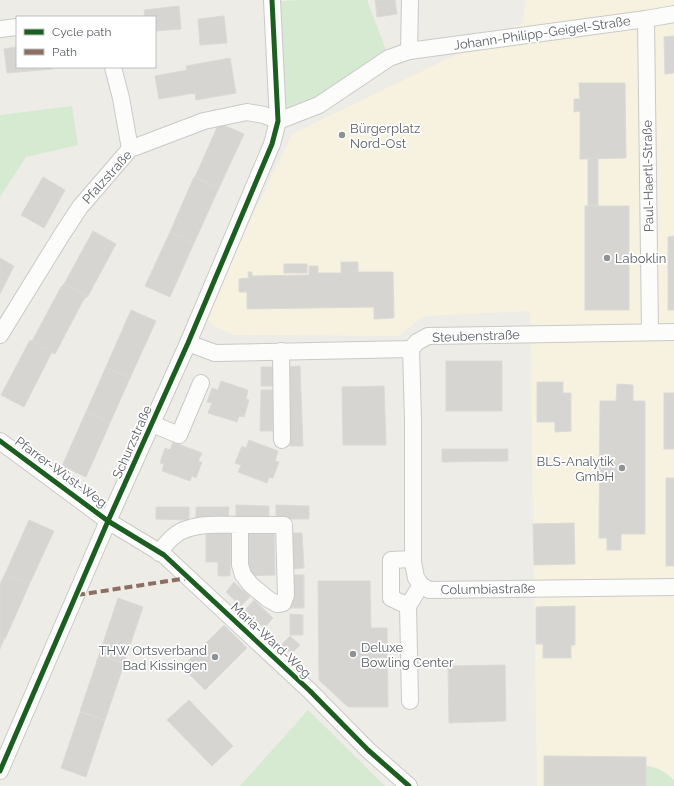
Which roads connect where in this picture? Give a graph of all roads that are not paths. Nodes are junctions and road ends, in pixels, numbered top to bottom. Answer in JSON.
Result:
{"nodes":[{"id":1,"x":410,"y":0,"type":"edge"},
{"id":2,"x":273,"y":1,"type":"edge"},
{"id":3,"x":674,"y":14,"type":"edge"},
{"id":4,"x":646,"y":19,"type":"junction"},
{"id":5,"x":16,"y":26,"type":"edge"},
{"id":6,"x":0,"y":29,"type":"edge"},
{"id":7,"x":409,"y":52,"type":"junction"},
{"id":8,"x":113,"y":68,"type":"edge"},
{"id":9,"x":278,"y":121,"type":"junction"},
{"id":10,"x":130,"y":149,"type":"junction"},
{"id":11,"x":650,"y":332,"type":"junction"},
{"id":12,"x":674,"y":332,"type":"edge"},
{"id":13,"x":0,"y":335,"type":"edge"},
{"id":14,"x":188,"y":343,"type":"junction"},
{"id":15,"x":411,"y":349,"type":"junction"},
{"id":16,"x":281,"y":351,"type":"junction"},
{"id":17,"x":201,"y":383,"type":"dead end"},
{"id":18,"x":152,"y":424,"type":"junction"},
{"id":19,"x":282,"y":440,"type":"dead end"},
{"id":20,"x":0,"y":441,"type":"edge"},
{"id":21,"x":108,"y":521,"type":"junction"},
{"id":22,"x":240,"y":525,"type":"junction"},
{"id":23,"x":159,"y":553,"type":"junction"},
{"id":24,"x":413,"y":559,"type":"junction"},
{"id":25,"x":421,"y":585,"type":"junction"},
{"id":26,"x":674,"y":587,"type":"edge"},
{"id":27,"x":408,"y":606,"type":"junction"},
{"id":28,"x":410,"y":701,"type":"dead end"},
{"id":29,"x":0,"y":770,"type":"edge"},
{"id":30,"x":409,"y":786,"type":"edge"}],
"edges":[{"from":1,"to":7,"type":"street"},
{"from":2,"to":9,"type":"street","name":"Schurzstraße"},
{"from":3,"to":4,"type":"street","name":"Johann-Philipp-Geigel-Straße"},
{"from":4,"to":7,"type":"street","name":"Johann-Philipp-Geigel-Straße"},
{"from":4,"to":11,"type":"street","name":"Paul-Haertl-Straße"},
{"from":5,"to":6,"type":"street"},
{"from":7,"to":9,"type":"street","name":"Johann-Philipp-Geigel-Straße"},
{"from":8,"to":10,"type":"street"},
{"from":9,"to":10,"type":"street","name":"Pfalzstraße"},
{"from":9,"to":14,"type":"street","name":"Schurzstraße"},
{"from":10,"to":13,"type":"street","name":"Pfalzstraße"},
{"from":11,"to":12,"type":"street","name":"Steubenstraße"},
{"from":11,"to":15,"type":"street","name":"Steubenstraße"},
{"from":14,"to":16,"type":"street"},
{"from":14,"to":18,"type":"street","name":"Schurzstraße"},
{"from":15,"to":16,"type":"street"},
{"from":15,"to":24,"type":"street"},
{"from":16,"to":19,"type":"street"},
{"from":17,"to":18,"type":"street"},
{"from":18,"to":21,"type":"street","name":"Schurzstraße"},
{"from":20,"to":21,"type":"street","name":"Pfarrer-Wüst-Weg"},
{"from":21,"to":23,"type":"street","name":"Maria-Ward-Weg"},
{"from":21,"to":29,"type":"street","name":"Schurzstraße"},
{"from":22,"to":22,"type":"street"},
{"from":22,"to":23,"type":"street"},
{"from":23,"to":30,"type":"street","name":"Maria-Ward-Weg"},
{"from":24,"to":25,"type":"street"},
{"from":24,"to":27,"type":"street"},
{"from":25,"to":26,"type":"street","name":"Columbiastraße"},
{"from":25,"to":27,"type":"street"},
{"from":27,"to":28,"type":"street"}]}
